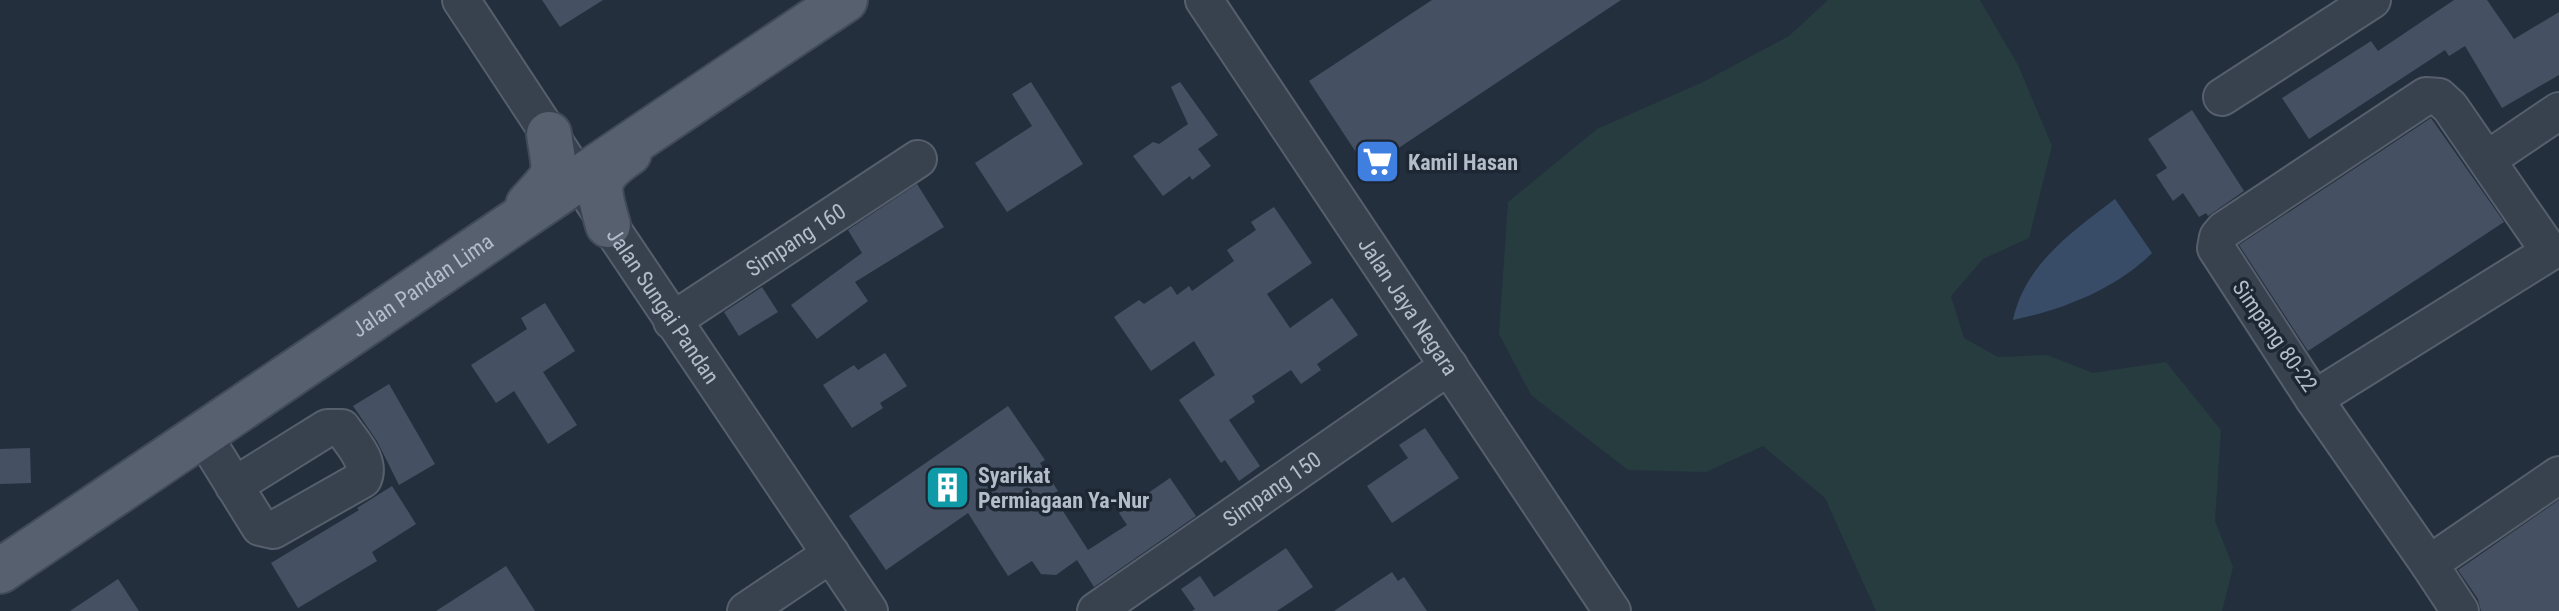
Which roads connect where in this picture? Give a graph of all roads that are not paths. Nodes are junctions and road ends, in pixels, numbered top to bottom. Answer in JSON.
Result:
{"nodes":[{"id":1,"x":461,"y":0,"type":"edge"},
{"id":2,"x":845,"y":0,"type":"edge"},
{"id":3,"x":1204,"y":0,"type":"edge"},
{"id":4,"x":2372,"y":0,"type":"edge"},
{"id":5,"x":2222,"y":97,"type":"dead end"},
{"id":6,"x":2559,"y":111,"type":"edge"},
{"id":7,"x":675,"y":113,"type":"junction"},
{"id":8,"x":549,"y":134,"type":"junction"},
{"id":9,"x":918,"y":159,"type":"dead end"},
{"id":10,"x":2488,"y":159,"type":"junction"},
{"id":11,"x":578,"y":179,"type":"junction"},
{"id":12,"x":516,"y":219,"type":"junction"},
{"id":13,"x":608,"y":225,"type":"junction"},
{"id":14,"x":2554,"y":258,"type":"edge"},
{"id":15,"x":672,"y":321,"type":"junction"},
{"id":16,"x":1449,"y":366,"type":"junction"},
{"id":17,"x":2314,"y":399,"type":"junction"},
{"id":18,"x":203,"y":435,"type":"junction"},
{"id":19,"x":2559,"y":475,"type":"edge"},
{"id":20,"x":234,"y":486,"type":"dead end"},
{"id":21,"x":831,"y":554,"type":"junction"},
{"id":22,"x":2429,"y":564,"type":"junction"},
{"id":23,"x":0,"y":571,"type":"edge"},
{"id":24,"x":746,"y":611,"type":"edge"},
{"id":25,"x":869,"y":611,"type":"edge"},
{"id":26,"x":1096,"y":611,"type":"edge"},
{"id":27,"x":1612,"y":611,"type":"edge"},
{"id":28,"x":2460,"y":611,"type":"edge"}],
"edges":[{"from":1,"to":8,"type":"street","name":"Jalan Sungai Pandan"},
{"from":2,"to":7,"type":"main road","name":"Jalan Pandan Lima"},
{"from":3,"to":16,"type":"street","name":"Jalan Jaya Negara"},
{"from":4,"to":5,"type":"street"},
{"from":6,"to":10,"type":"street"},
{"from":7,"to":11,"type":"main road","name":"Jalan Pandan Lima"},
{"from":7,"to":13,"type":"main road"},
{"from":8,"to":11,"type":"street","name":"Jalan Sungai Pandan"},
{"from":8,"to":12,"type":"main road"},
{"from":9,"to":15,"type":"street","name":"Simpang 160"},
{"from":10,"to":14,"type":"street","name":"Simpang 80-22"},
{"from":10,"to":17,"type":"street","name":"Simpang 80-22"},
{"from":11,"to":12,"type":"main road","name":"Jalan Pandan Lima"},
{"from":11,"to":13,"type":"street","name":"Jalan Sungai Pandan"},
{"from":12,"to":18,"type":"main road","name":"Jalan Pandan Lima"},
{"from":13,"to":15,"type":"street","name":"Jalan Sungai Pandan"},
{"from":14,"to":17,"type":"street","name":"Simpang 80-22"},
{"from":15,"to":21,"type":"street","name":"Jalan Sungai Pandan"},
{"from":16,"to":26,"type":"street","name":"Simpang 150"},
{"from":16,"to":27,"type":"street","name":"Jalan Jaya Negara"},
{"from":17,"to":22,"type":"street"},
{"from":18,"to":20,"type":"street"},
{"from":18,"to":23,"type":"main road","name":"Jalan Pandan Lima"},
{"from":19,"to":22,"type":"street"},
{"from":21,"to":24,"type":"street"},
{"from":21,"to":25,"type":"street","name":"Jalan Sungai Pandan"},
{"from":22,"to":28,"type":"street"}]}
